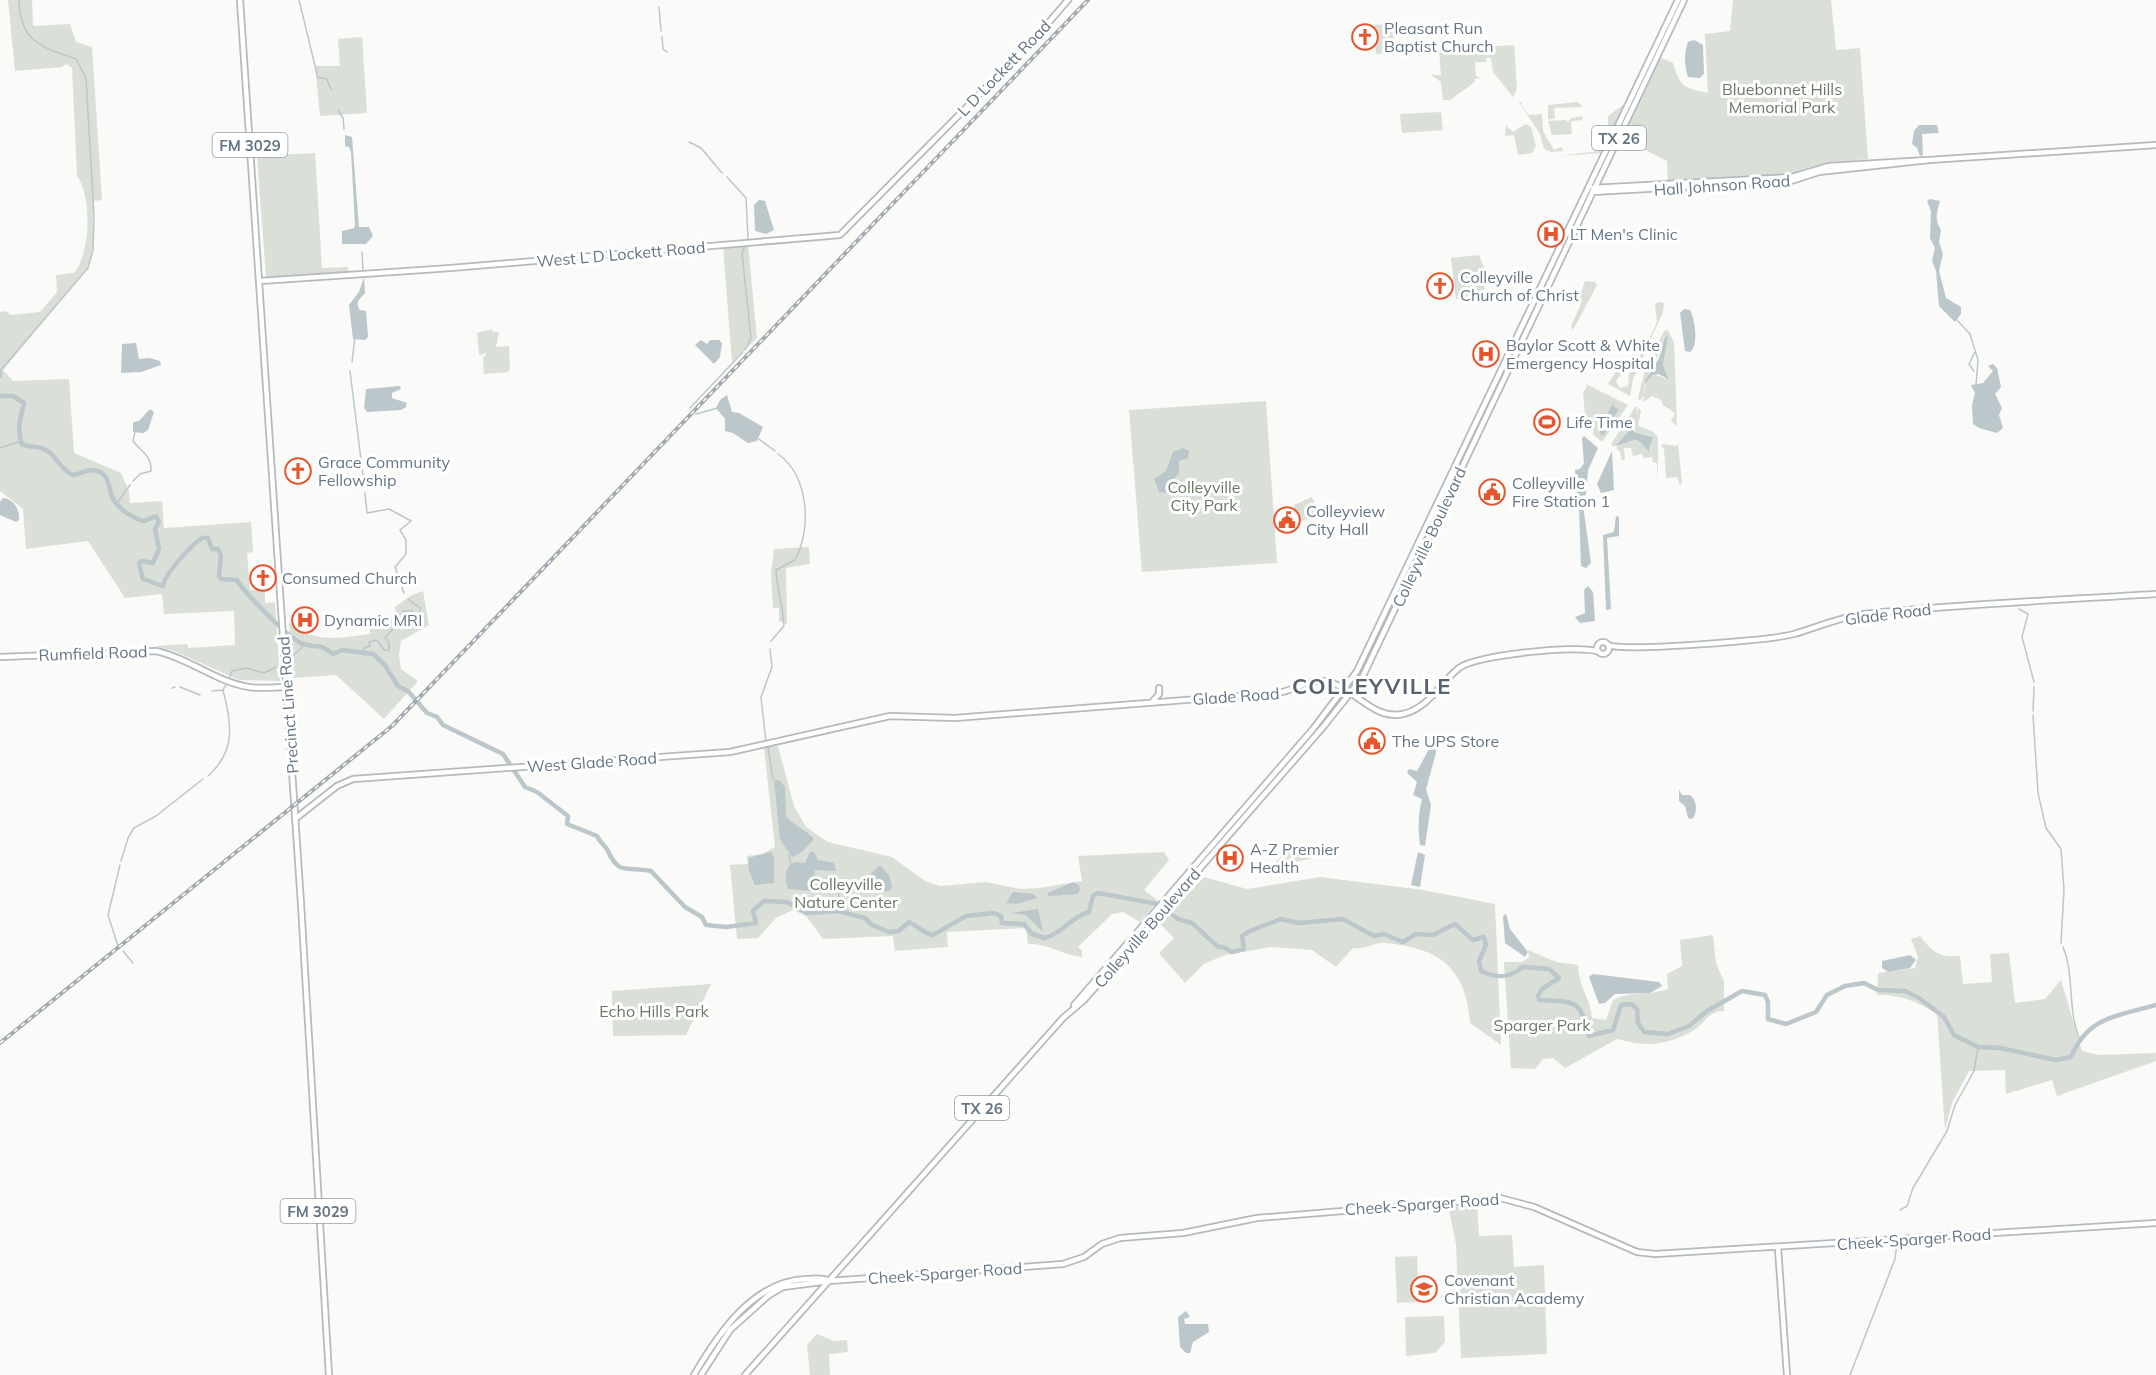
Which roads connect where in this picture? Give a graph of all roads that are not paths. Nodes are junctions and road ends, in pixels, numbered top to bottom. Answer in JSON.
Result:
{"nodes":[{"id":1,"x":240,"y":0,"type":"edge"},
{"id":2,"x":1068,"y":0,"type":"edge"},
{"id":3,"x":1678,"y":0,"type":"edge"},
{"id":4,"x":1684,"y":0,"type":"edge"},
{"id":5,"x":1648,"y":70,"type":"junction"},
{"id":6,"x":940,"y":135,"type":"joint"},
{"id":7,"x":2156,"y":145,"type":"edge"},
{"id":8,"x":1927,"y":160,"type":"junction"},
{"id":9,"x":1646,"y":186,"type":"junction"},
{"id":10,"x":1591,"y":190,"type":"junction"},
{"id":11,"x":1634,"y":192,"type":"junction"},
{"id":12,"x":260,"y":281,"type":"junction"},
{"id":13,"x":1462,"y":453,"type":"junction"},
{"id":14,"x":1467,"y":457,"type":"junction"},
{"id":15,"x":1452,"y":483,"type":"junction"},
{"id":16,"x":2156,"y":594,"type":"edge"},
{"id":17,"x":1598,"y":645,"type":"junction"},
{"id":18,"x":1608,"y":645,"type":"junction"},
{"id":19,"x":1622,"y":647,"type":"junction"},
{"id":20,"x":1579,"y":650,"type":"junction"},
{"id":21,"x":1599,"y":652,"type":"junction"},
{"id":22,"x":1608,"y":652,"type":"junction"},
{"id":23,"x":0,"y":657,"type":"edge"},
{"id":24,"x":287,"y":687,"type":"junction"},
{"id":25,"x":1159,"y":688,"type":"dead end"},
{"id":26,"x":1344,"y":690,"type":"junction"},
{"id":27,"x":1350,"y":693,"type":"junction"},
{"id":28,"x":1149,"y":703,"type":"junction"},
{"id":29,"x":898,"y":716,"type":"joint"},
{"id":30,"x":1304,"y":744,"type":"junction"},
{"id":31,"x":295,"y":819,"type":"junction"},
{"id":32,"x":1174,"y":893,"type":"junction"},
{"id":33,"x":1151,"y":921,"type":"junction"},
{"id":34,"x":1109,"y":962,"type":"junction"},
{"id":35,"x":1100,"y":963,"type":"dead end"},
{"id":36,"x":1115,"y":965,"type":"junction"},
{"id":37,"x":1102,"y":971,"type":"junction"},
{"id":38,"x":1094,"y":985,"type":"junction"},
{"id":39,"x":2156,"y":1223,"type":"edge"},
{"id":40,"x":1778,"y":1248,"type":"junction"},
{"id":41,"x":829,"y":1281,"type":"junction"},
{"id":42,"x":329,"y":1375,"type":"edge"},
{"id":43,"x":694,"y":1375,"type":"edge"},
{"id":44,"x":701,"y":1375,"type":"edge"},
{"id":45,"x":745,"y":1375,"type":"edge"},
{"id":46,"x":1787,"y":1375,"type":"edge"}],
"edges":[{"from":1,"to":12,"type":"main road","name":"Precinct Line Road","number":"FM 3029"},
{"from":2,"to":6,"type":"main road","name":"L D Lockett Road"},
{"from":3,"to":5,"type":"main road","name":"Colleyville Boulevard","number":"TX 26"},
{"from":4,"to":5,"type":"main road","name":"Colleyville Boulevard","number":"TX 26"},
{"from":5,"to":10,"type":"main road","name":"Colleyville Boulevard","number":"TX 26"},
{"from":6,"to":12,"type":"main road","name":"West L D Lockett Road"},
{"from":7,"to":8,"type":"main road","name":"Hall Johnson Road"},
{"from":8,"to":9,"type":"main road","name":"Hall Johnson Road"},
{"from":8,"to":11,"type":"main road","name":"Hall Johnson Road"},
{"from":9,"to":10,"type":"main road","name":"Hall Johnson Road"},
{"from":9,"to":11,"type":"main road"},
{"from":10,"to":11,"type":"main road","name":"Hall Johnson Road"},
{"from":10,"to":13,"type":"main road","name":"Colleyville Boulevard","number":"TX 26"},
{"from":10,"to":14,"type":"main road","name":"Colleyville Boulevard","number":"TX 26"},
{"from":12,"to":24,"type":"main road","name":"Precinct Line Road","number":"FM 3029"},
{"from":13,"to":14,"type":"main road"},
{"from":13,"to":15,"type":"main road","name":"Colleyville Boulevard","number":"TX 26"},
{"from":14,"to":15,"type":"main road","name":"Colleyville Boulevard","number":"TX 26"},
{"from":15,"to":26,"type":"main road","name":"Colleyville Boulevard","number":"TX 26"},
{"from":15,"to":27,"type":"main road","name":"Colleyville Boulevard","number":"TX 26"},
{"from":16,"to":19,"type":"main road","name":"Glade Road"},
{"from":17,"to":18,"type":"main road","name":"Glade Road"},
{"from":17,"to":20,"type":"main road","name":"Glade Road"},
{"from":17,"to":21,"type":"main road"},
{"from":18,"to":19,"type":"main road","name":"Glade Road"},
{"from":18,"to":22,"type":"main road"},
{"from":19,"to":22,"type":"main road","name":"Glade Road"},
{"from":20,"to":21,"type":"main road","name":"Glade Road"},
{"from":20,"to":27,"type":"main road","name":"Glade Road"},
{"from":21,"to":22,"type":"main road","name":"Glade Road"},
{"from":23,"to":24,"type":"main road","name":"Rumfield Road"},
{"from":24,"to":31,"type":"main road","name":"Precinct Line Road","number":"FM 3029"},
{"from":25,"to":28,"type":"main road"},
{"from":26,"to":27,"type":"main road","name":"Glade Road"},
{"from":26,"to":28,"type":"main road","name":"Glade Road"},
{"from":26,"to":30,"type":"main road","name":"Colleyville Boulevard","number":"TX 26"},
{"from":27,"to":30,"type":"main road","name":"Colleyville Boulevard","number":"TX 26"},
{"from":28,"to":29,"type":"main road","name":"Glade Road"},
{"from":29,"to":31,"type":"main road","name":"West Glade Road"},
{"from":30,"to":32,"type":"main road","name":"Colleyville Boulevard","number":"TX 26"},
{"from":30,"to":32,"type":"main road","name":"Colleyville Boulevard","number":"TX 26"},
{"from":31,"to":42,"type":"main road","name":"Precinct Line Road","number":"FM 3029"},
{"from":32,"to":33,"type":"main road","name":"Colleyville Boulevard","number":"TX 26"},
{"from":33,"to":34,"type":"main road","name":"Colleyville Boulevard","number":"TX 26"},
{"from":33,"to":36,"type":"main road","name":"Colleyville Boulevard","number":"TX 26"},
{"from":34,"to":36,"type":"main road"},
{"from":34,"to":37,"type":"main road","name":"Colleyville Boulevard","number":"TX 26"},
{"from":35,"to":37,"type":"main road"},
{"from":36,"to":38,"type":"main road","name":"Colleyville Boulevard","number":"TX 26"},
{"from":37,"to":38,"type":"main road","name":"Colleyville Boulevard","number":"TX 26"},
{"from":38,"to":41,"type":"main road","name":"Colleyville Boulevard","number":"TX 26"},
{"from":39,"to":40,"type":"main road","name":"Cheek-Sparger Road"},
{"from":40,"to":41,"type":"main road","name":"Cheek-Sparger Road"},
{"from":40,"to":46,"type":"main road"},
{"from":41,"to":43,"type":"main road"},
{"from":41,"to":44,"type":"main road"},
{"from":41,"to":45,"type":"main road","name":"Colleyville Boulevard","number":"TX 26"}]}
